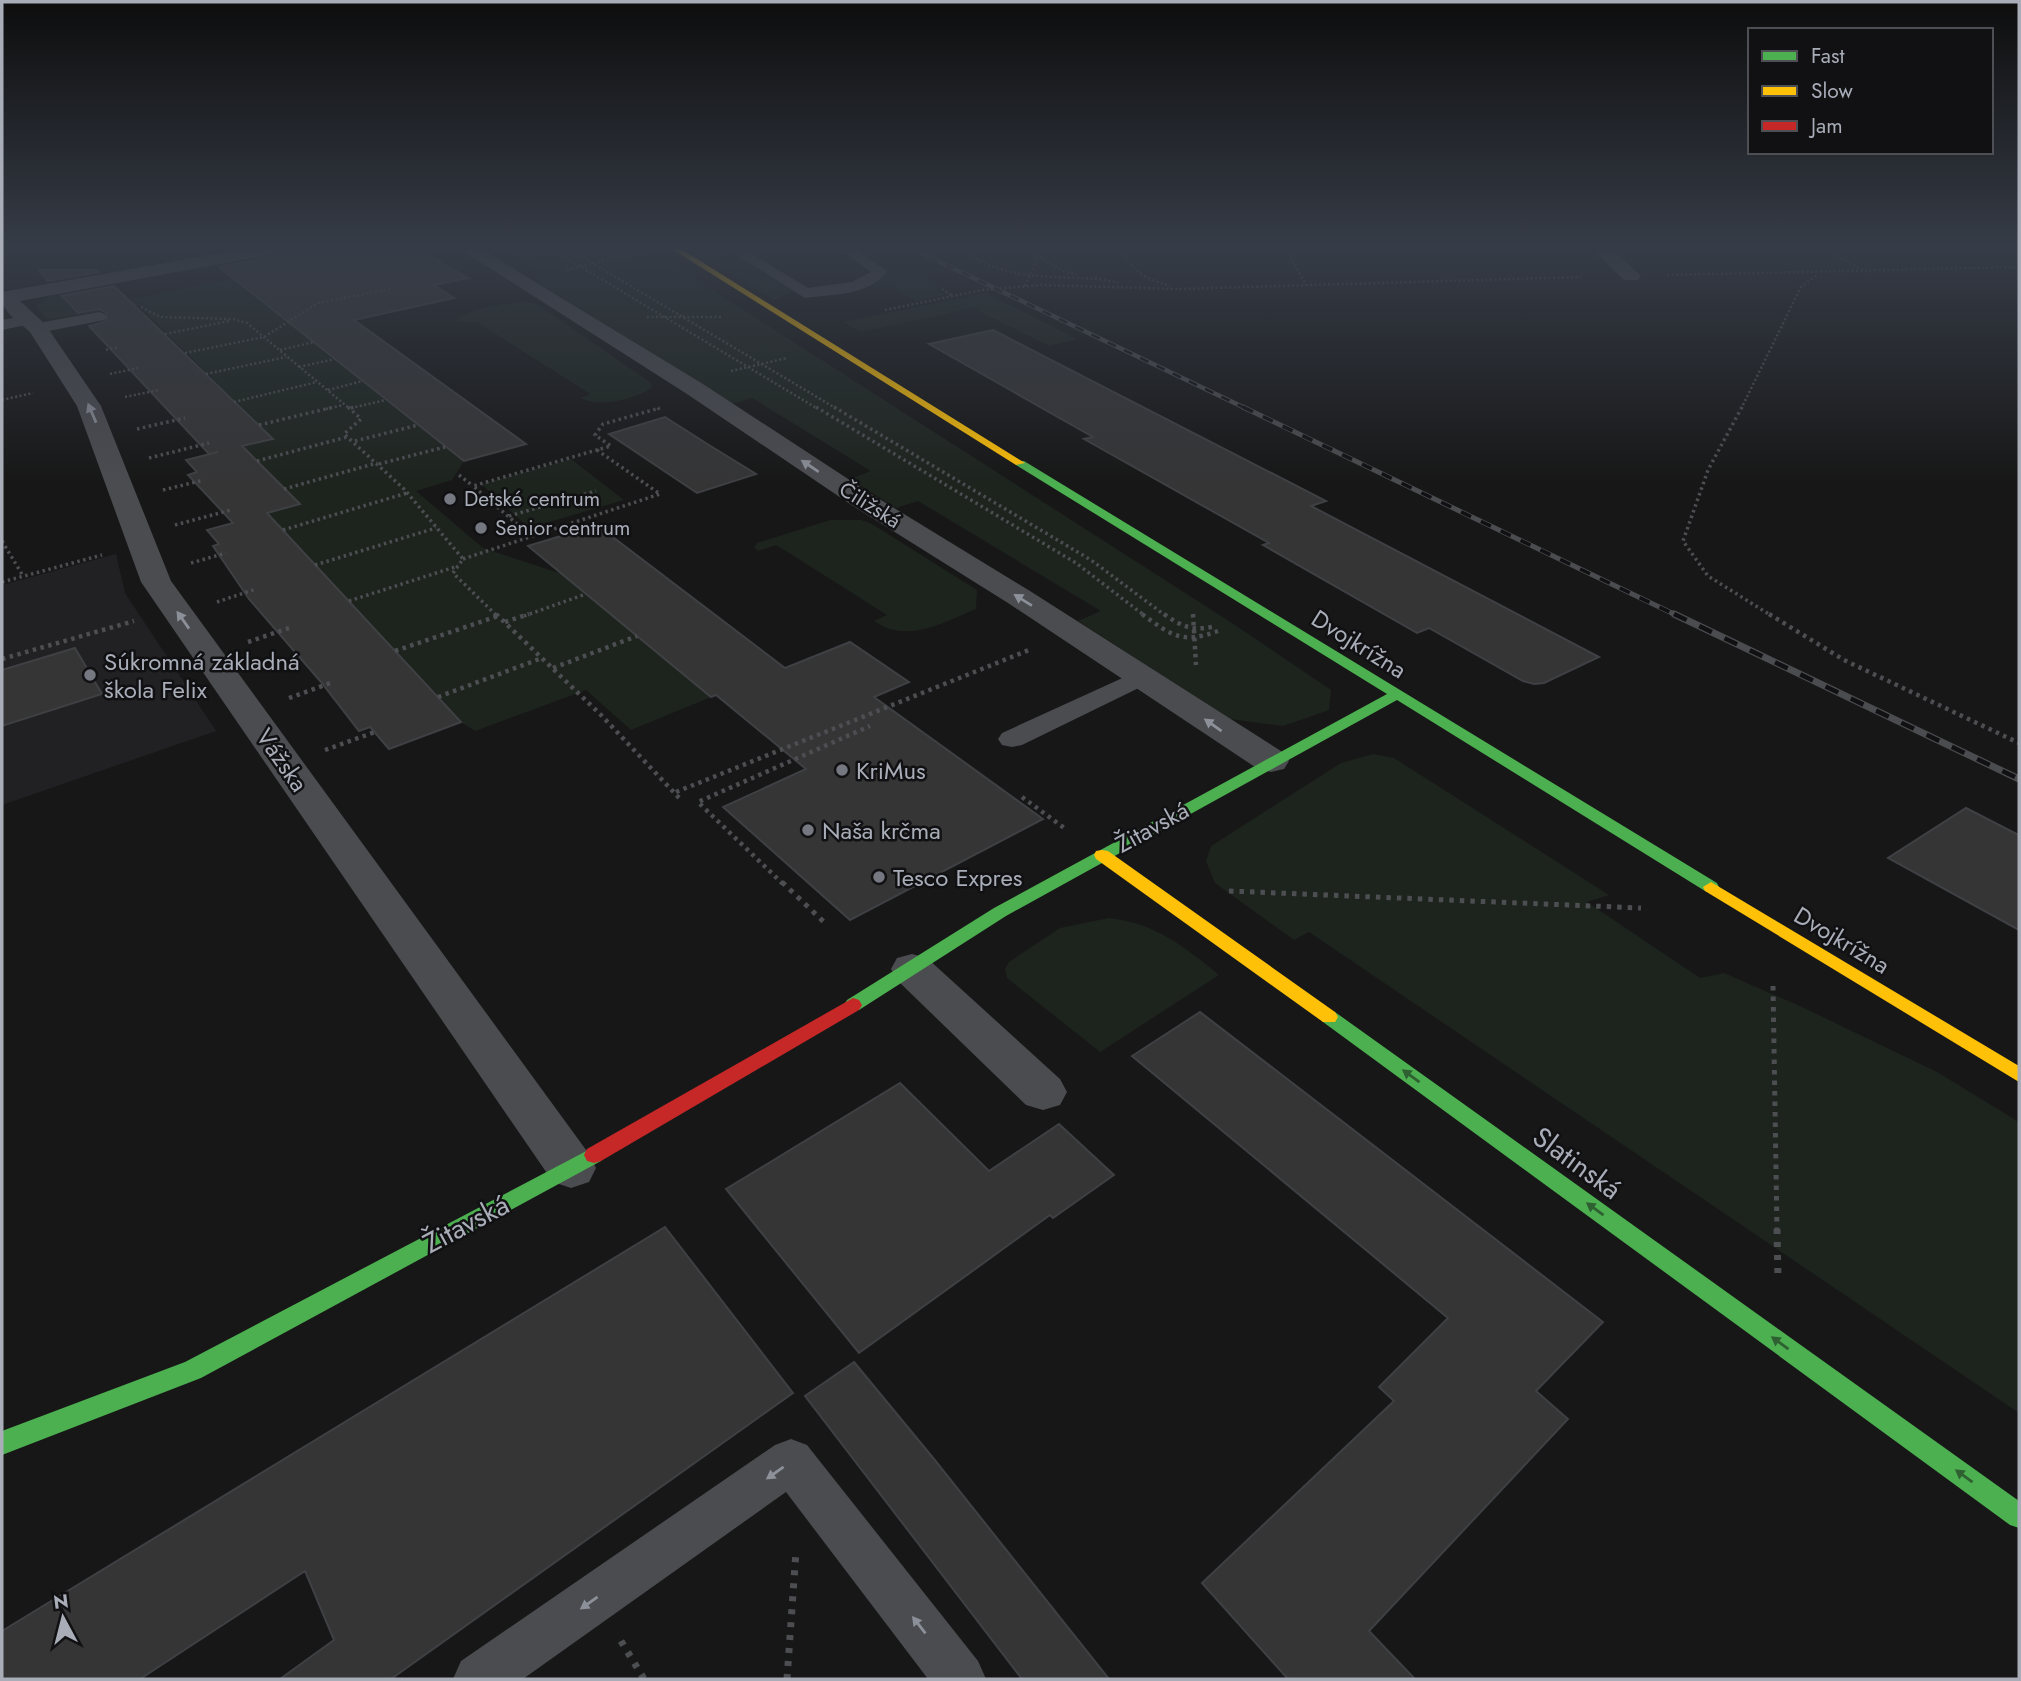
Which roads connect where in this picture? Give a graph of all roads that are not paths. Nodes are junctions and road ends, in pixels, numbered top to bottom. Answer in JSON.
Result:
{"nodes":[{"id":1,"x":36,"y":327,"type":"edge"},
{"id":2,"x":595,"y":327,"type":"edge"},
{"id":3,"x":800,"y":327,"type":"edge"},
{"id":4,"x":1140,"y":678,"type":"junction"},
{"id":5,"x":1396,"y":695,"type":"junction"},
{"id":6,"x":1012,"y":739,"type":"dead end"},
{"id":7,"x":1271,"y":761,"type":"junction"},
{"id":8,"x":1102,"y":855,"type":"junction"},
{"id":9,"x":912,"y":969,"type":"junction"},
{"id":10,"x":2019,"y":1075,"type":"edge"},
{"id":11,"x":1043,"y":1092,"type":"dead end"},
{"id":12,"x":571,"y":1168,"type":"junction"},
{"id":13,"x":2,"y":1443,"type":"edge"},
{"id":14,"x":2019,"y":1516,"type":"edge"},
{"id":15,"x":480,"y":1679,"type":"edge"},
{"id":16,"x":960,"y":1679,"type":"edge"}],
"edges":[{"from":12,"to":1,"type":"street","name":"Vážska","one_way":true},
{"from":4,"to":2,"type":"street","name":"Čiližská","one_way":true},
{"from":3,"to":5,"type":"street","name":"Dvojkrížna"},
{"from":4,"to":6,"type":"lane"},
{"from":7,"to":4,"type":"street","name":"Čiližská","one_way":true},
{"from":5,"to":7,"type":"street","name":"Žitavská"},
{"from":5,"to":10,"type":"street","name":"Dvojkrížna"},
{"from":7,"to":8,"type":"street","name":"Žitavská"},
{"from":8,"to":9,"type":"street","name":"Žitavská"},
{"from":14,"to":8,"type":"street","name":"Slatinská","one_way":true},
{"from":9,"to":11,"type":"street"},
{"from":9,"to":12,"type":"street","name":"Žitavská"},
{"from":12,"to":13,"type":"street","name":"Žitavská"},
{"from":16,"to":15,"type":"lane","one_way":true}]}
